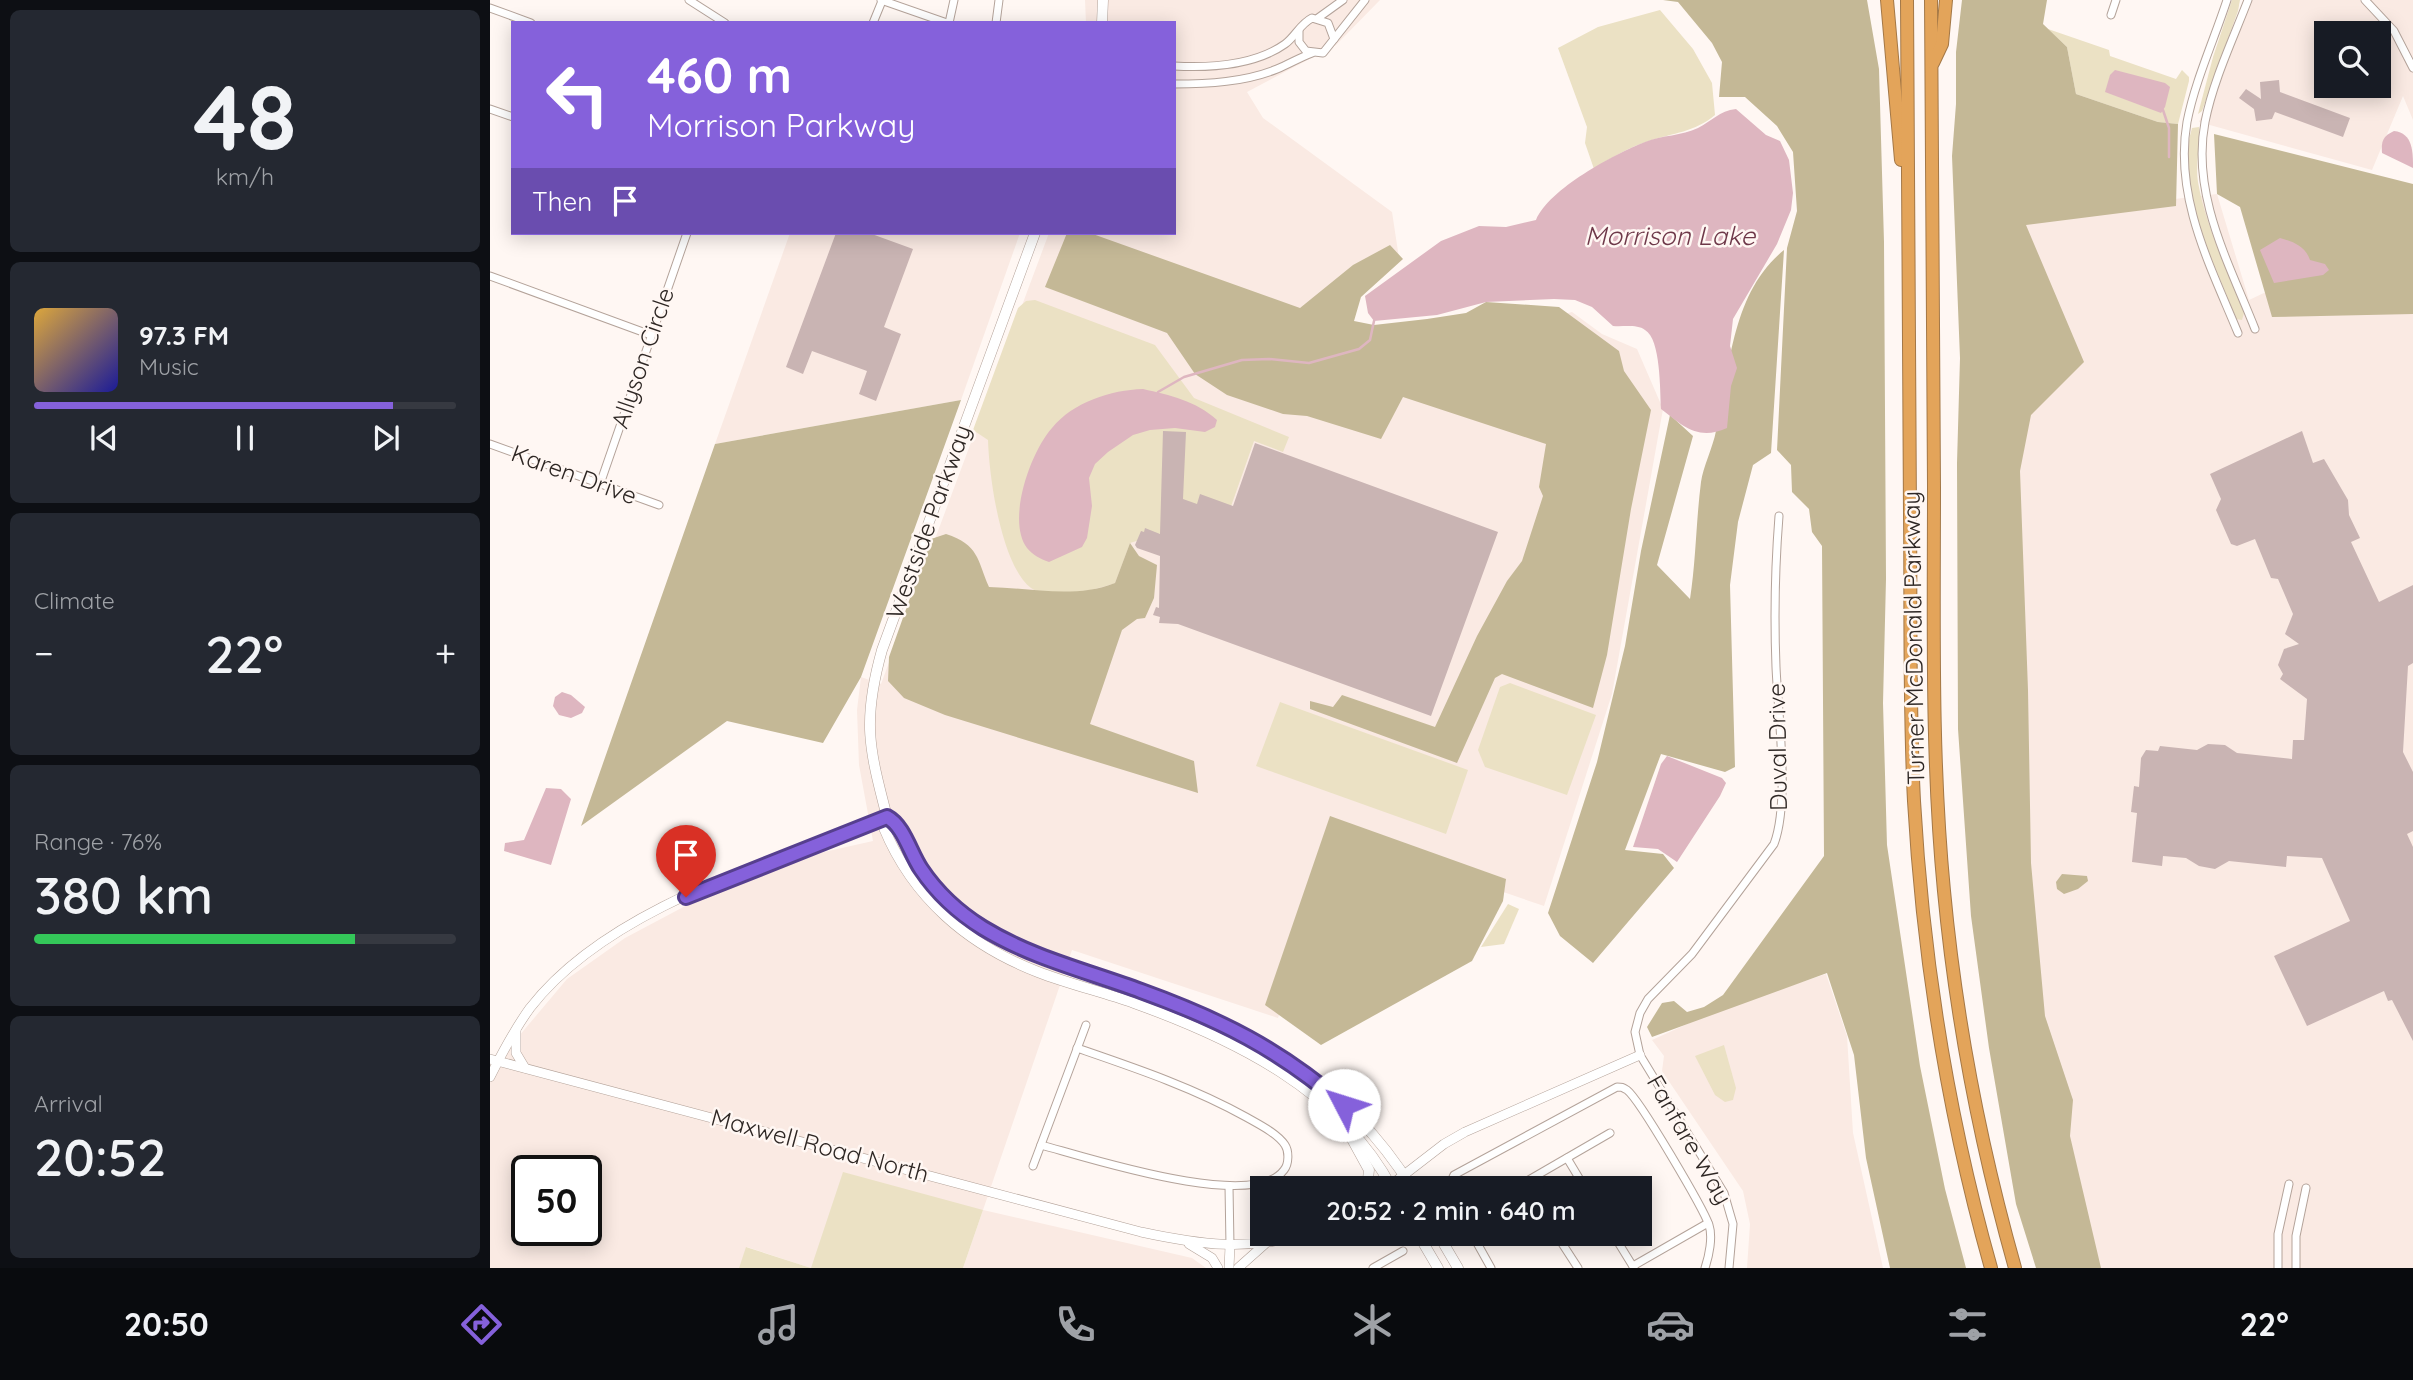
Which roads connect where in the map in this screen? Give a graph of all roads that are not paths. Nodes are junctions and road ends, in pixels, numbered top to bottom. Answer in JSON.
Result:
{"nodes":[{"id":1,"x":689,"y":0,"type":"edge"},
{"id":2,"x":881,"y":0,"type":"edge"},
{"id":3,"x":954,"y":0,"type":"edge"},
{"id":4,"x":999,"y":0,"type":"edge"},
{"id":5,"x":1343,"y":0,"type":"edge"},
{"id":6,"x":1365,"y":0,"type":"edge"},
{"id":7,"x":1887,"y":0,"type":"edge"},
{"id":8,"x":1907,"y":0,"type":"edge"},
{"id":9,"x":1931,"y":0,"type":"edge"},
{"id":10,"x":1946,"y":0,"type":"edge"},
{"id":11,"x":2116,"y":0,"type":"edge"},
{"id":12,"x":2227,"y":0,"type":"edge"},
{"id":13,"x":2248,"y":0,"type":"edge"},
{"id":14,"x":2365,"y":0,"type":"edge"},
{"id":15,"x":1103,"y":4,"type":"edge"},
{"id":16,"x":490,"y":8,"type":"edge"},
{"id":17,"x":2111,"y":15,"type":"dead end"},
{"id":18,"x":1318,"y":18,"type":"junction"},
{"id":19,"x":526,"y":21,"type":"edge"},
{"id":20,"x":722,"y":21,"type":"edge"},
{"id":21,"x":874,"y":21,"type":"edge"},
{"id":22,"x":942,"y":21,"type":"edge"},
{"id":23,"x":949,"y":21,"type":"edge"},
{"id":24,"x":996,"y":21,"type":"edge"},
{"id":25,"x":1109,"y":21,"type":"edge"},
{"id":26,"x":1300,"y":30,"type":"junction"},
{"id":27,"x":1334,"y":39,"type":"junction"},
{"id":28,"x":1312,"y":53,"type":"junction"},
{"id":29,"x":1176,"y":66,"type":"edge"},
{"id":30,"x":1931,"y":67,"type":"junction"},
{"id":31,"x":2413,"y":68,"type":"edge"},
{"id":32,"x":1176,"y":84,"type":"edge"},
{"id":33,"x":490,"y":109,"type":"edge"},
{"id":34,"x":511,"y":116,"type":"edge"},
{"id":35,"x":1908,"y":197,"type":"junction"},
{"id":36,"x":686,"y":235,"type":"edge"},
{"id":37,"x":1034,"y":235,"type":"edge"},
{"id":38,"x":490,"y":276,"type":"edge"},
{"id":39,"x":2255,"y":329,"type":"dead end"},
{"id":40,"x":2238,"y":332,"type":"dead end"},
{"id":41,"x":651,"y":335,"type":"junction"},
{"id":42,"x":490,"y":444,"type":"edge"},
{"id":43,"x":600,"y":484,"type":"junction"},
{"id":44,"x":659,"y":505,"type":"dead end"},
{"id":45,"x":1779,"y":516,"type":"dead end"},
{"id":46,"x":887,"y":817,"type":"junction"},
{"id":47,"x":1086,"y":1025,"type":"dead end"},
{"id":48,"x":516,"y":1028,"type":"junction"},
{"id":49,"x":1077,"y":1048,"type":"junction"},
{"id":50,"x":1640,"y":1055,"type":"junction"},
{"id":51,"x":494,"y":1060,"type":"edge"},
{"id":52,"x":526,"y":1068,"type":"junction"},
{"id":53,"x":490,"y":1077,"type":"edge"},
{"id":54,"x":1340,"y":1121,"type":"junction"},
{"id":55,"x":1610,"y":1133,"type":"dead end"},
{"id":56,"x":1041,"y":1144,"type":"junction"},
{"id":57,"x":1567,"y":1158,"type":"junction"},
{"id":58,"x":1033,"y":1166,"type":"dead end"},
{"id":59,"x":1368,"y":1176,"type":"edge"},
{"id":60,"x":1384,"y":1176,"type":"edge"},
{"id":61,"x":1404,"y":1176,"type":"joint"},
{"id":62,"x":1454,"y":1176,"type":"edge"},
{"id":63,"x":1541,"y":1176,"type":"edge"},
{"id":64,"x":1578,"y":1176,"type":"edge"},
{"id":65,"x":2289,"y":1184,"type":"dead end"},
{"id":66,"x":1229,"y":1186,"type":"junction"},
{"id":67,"x":2306,"y":1188,"type":"dead end"},
{"id":68,"x":1708,"y":1223,"type":"junction"},
{"id":69,"x":1185,"y":1241,"type":"junction"},
{"id":70,"x":1250,"y":1244,"type":"edge"},
{"id":71,"x":1230,"y":1246,"type":"junction"},
{"id":72,"x":1263,"y":1246,"type":"edge"},
{"id":73,"x":1425,"y":1246,"type":"edge"},
{"id":74,"x":1445,"y":1246,"type":"edge"},
{"id":75,"x":1479,"y":1246,"type":"edge"},
{"id":76,"x":1564,"y":1246,"type":"edge"},
{"id":77,"x":1621,"y":1246,"type":"edge"},
{"id":78,"x":1403,"y":1251,"type":"dead end"},
{"id":79,"x":1634,"y":1267,"type":"edge"},
{"id":80,"x":1218,"y":1268,"type":"edge"},
{"id":81,"x":1229,"y":1268,"type":"edge"},
{"id":82,"x":1238,"y":1268,"type":"edge"},
{"id":83,"x":1374,"y":1268,"type":"edge"},
{"id":84,"x":1438,"y":1268,"type":"edge"},
{"id":85,"x":1458,"y":1268,"type":"edge"},
{"id":86,"x":1491,"y":1268,"type":"edge"},
{"id":87,"x":1578,"y":1268,"type":"edge"},
{"id":88,"x":1705,"y":1268,"type":"edge"},
{"id":89,"x":1729,"y":1268,"type":"edge"},
{"id":90,"x":1991,"y":1268,"type":"edge"},
{"id":91,"x":2015,"y":1268,"type":"edge"},
{"id":92,"x":2278,"y":1268,"type":"edge"},
{"id":93,"x":2296,"y":1268,"type":"edge"}],
"edges":[{"from":1,"to":20,"type":"street"},
{"from":2,"to":21,"type":"street"},
{"from":2,"to":22,"type":"street"},
{"from":3,"to":23,"type":"street"},
{"from":4,"to":24,"type":"street"},
{"from":5,"to":18,"type":"street"},
{"from":6,"to":27,"type":"street"},
{"from":7,"to":35,"type":"highway"},
{"from":8,"to":35,"type":"highway","name":"Turner McDonald Parkway"},
{"from":9,"to":30,"type":"highway","name":"Turner McDonald Parkway"},
{"from":10,"to":30,"type":"highway"},
{"from":11,"to":17,"type":"street"},
{"from":12,"to":40,"type":"street"},
{"from":13,"to":39,"type":"street"},
{"from":14,"to":31,"type":"street"},
{"from":15,"to":25,"type":"main road"},
{"from":16,"to":19,"type":"street"},
{"from":18,"to":26,"type":"street"},
{"from":18,"to":27,"type":"street"},
{"from":26,"to":28,"type":"street"},
{"from":26,"to":29,"type":"street"},
{"from":27,"to":28,"type":"street"},
{"from":28,"to":32,"type":"street"},
{"from":30,"to":91,"type":"highway","name":"Turner McDonald Parkway"},
{"from":33,"to":34,"type":"street"},
{"from":35,"to":90,"type":"highway","name":"Turner McDonald Parkway"},
{"from":36,"to":41,"type":"street","name":"Allyson Circle"},
{"from":37,"to":46,"type":"main road","name":"Westside Parkway"},
{"from":38,"to":41,"type":"street"},
{"from":41,"to":43,"type":"street","name":"Allyson Circle"},
{"from":42,"to":43,"type":"street","name":"Karen Drive"},
{"from":43,"to":44,"type":"street","name":"Karen Drive"},
{"from":45,"to":50,"type":"street","name":"Duval Drive"},
{"from":46,"to":48,"type":"street"},
{"from":46,"to":54,"type":"main road","name":"Westside Parkway"},
{"from":46,"to":61,"type":"main road","name":"Westside Parkway"},
{"from":47,"to":49,"type":"street"},
{"from":48,"to":51,"type":"street"},
{"from":48,"to":52,"type":"street"},
{"from":49,"to":56,"type":"street"},
{"from":49,"to":66,"type":"street"},
{"from":50,"to":61,"type":"street"},
{"from":50,"to":89,"type":"street","name":"Fanfare Way"},
{"from":51,"to":52,"type":"street","name":"Maxwell Road North"},
{"from":51,"to":53,"type":"street"},
{"from":52,"to":69,"type":"street","name":"Maxwell Road North"},
{"from":54,"to":59,"type":"main road"},
{"from":54,"to":60,"type":"main road","name":"Westside Parkway"},
{"from":55,"to":57,"type":"street"},
{"from":56,"to":58,"type":"street"},
{"from":56,"to":66,"type":"street"},
{"from":57,"to":63,"type":"street"},
{"from":57,"to":64,"type":"street"},
{"from":62,"to":68,"type":"street"},
{"from":65,"to":92,"type":"street"},
{"from":66,"to":71,"type":"street"},
{"from":67,"to":93,"type":"street"},
{"from":68,"to":79,"type":"street"},
{"from":68,"to":88,"type":"street"},
{"from":69,"to":71,"type":"street","name":"Maxwell Road North"},
{"from":69,"to":80,"type":"street"},
{"from":70,"to":71,"type":"street","name":"Maxwell Road North"},
{"from":71,"to":81,"type":"street"},
{"from":72,"to":82,"type":"street"},
{"from":73,"to":84,"type":"main road"},
{"from":74,"to":85,"type":"main road"},
{"from":75,"to":86,"type":"street"},
{"from":76,"to":87,"type":"street"},
{"from":77,"to":79,"type":"street"},
{"from":78,"to":83,"type":"street"}]}
